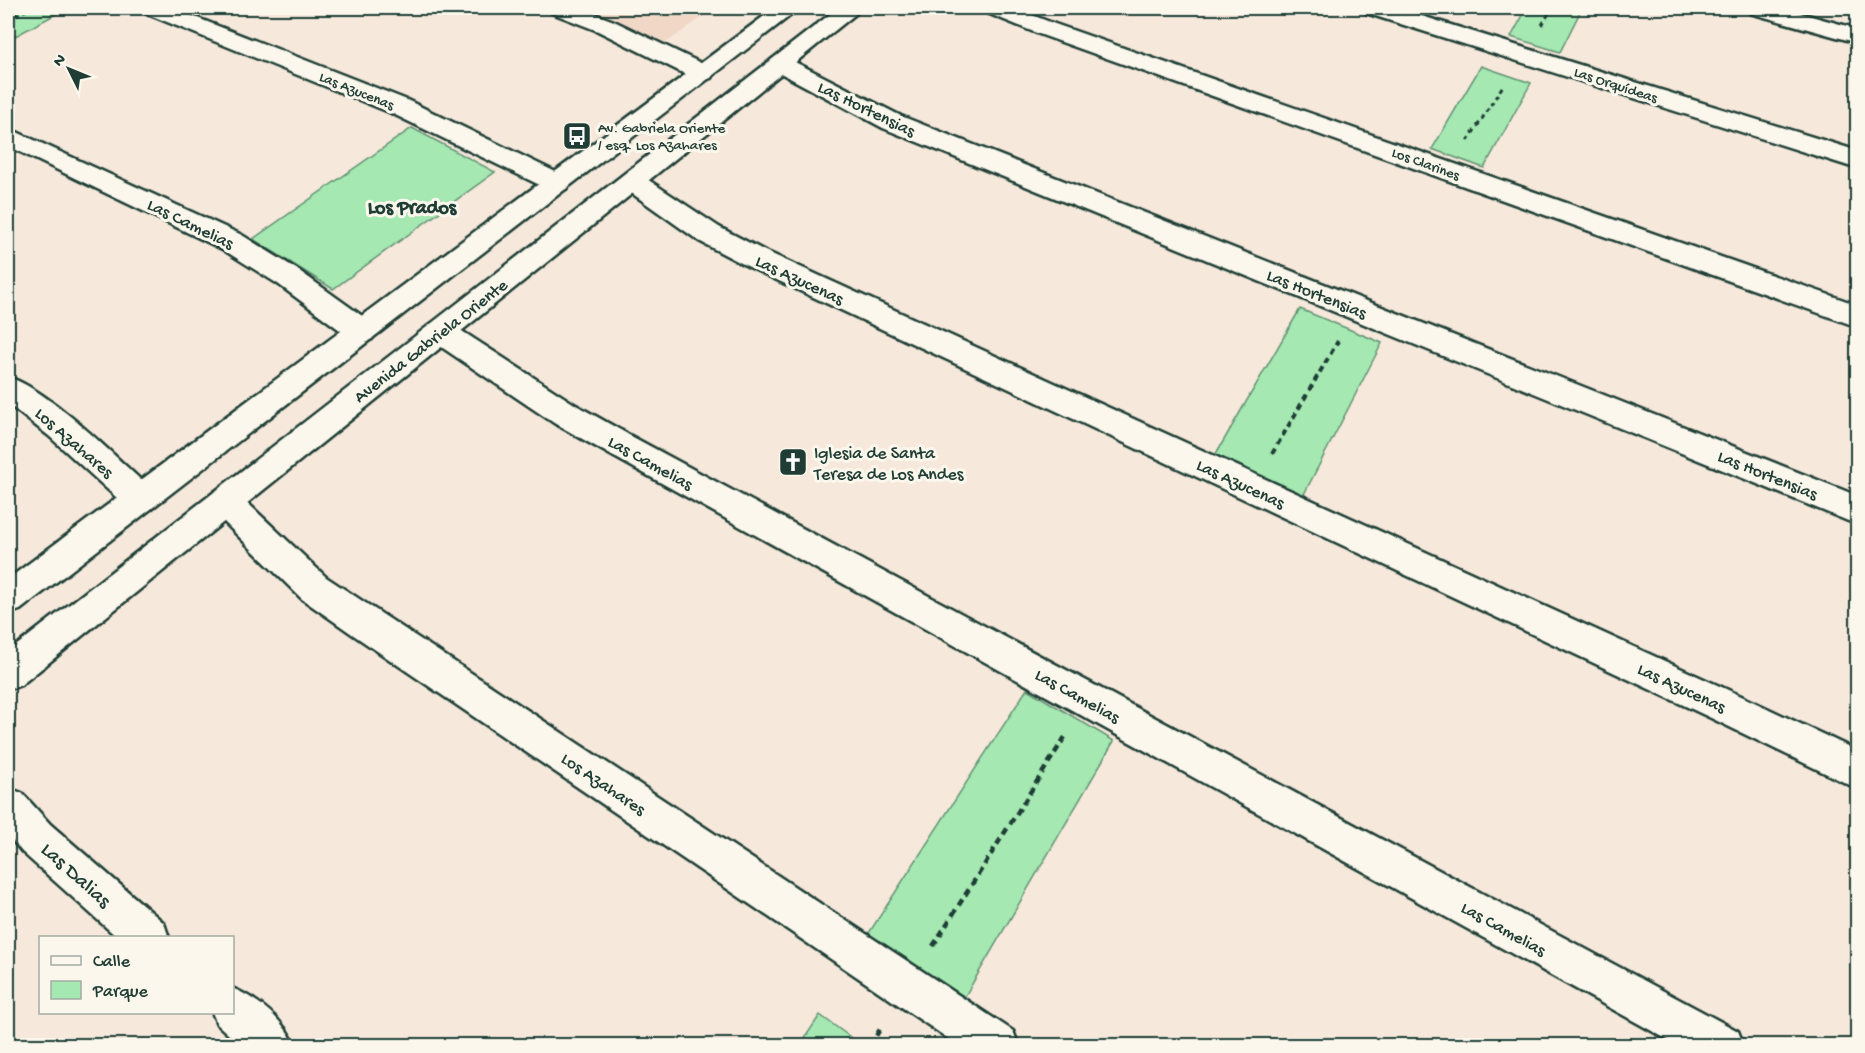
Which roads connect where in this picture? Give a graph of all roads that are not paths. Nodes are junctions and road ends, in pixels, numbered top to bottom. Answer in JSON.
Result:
{"nodes":[{"id":1,"x":153,"y":8,"type":"edge"},
{"id":2,"x":560,"y":8,"type":"edge"},
{"id":3,"x":789,"y":8,"type":"edge"},
{"id":4,"x":852,"y":8,"type":"edge"},
{"id":5,"x":995,"y":8,"type":"edge"},
{"id":6,"x":1374,"y":8,"type":"edge"},
{"id":7,"x":1758,"y":8,"type":"edge"},
{"id":8,"x":1857,"y":36,"type":"edge"},
{"id":9,"x":781,"y":64,"type":"junction"},
{"id":10,"x":702,"y":74,"type":"junction"},
{"id":11,"x":8,"y":136,"type":"edge"},
{"id":12,"x":1857,"y":160,"type":"edge"},
{"id":13,"x":632,"y":181,"type":"junction"},
{"id":14,"x":557,"y":183,"type":"junction"},
{"id":15,"x":1857,"y":316,"type":"edge"},
{"id":16,"x":362,"y":331,"type":"junction"},
{"id":17,"x":441,"y":332,"type":"junction"},
{"id":18,"x":8,"y":389,"type":"edge"},
{"id":19,"x":140,"y":499,"type":"junction"},
{"id":20,"x":225,"y":502,"type":"junction"},
{"id":21,"x":1857,"y":511,"type":"edge"},
{"id":22,"x":8,"y":599,"type":"edge"},
{"id":23,"x":8,"y":673,"type":"edge"},
{"id":24,"x":1857,"y":771,"type":"edge"},
{"id":25,"x":8,"y":807,"type":"edge"},
{"id":26,"x":147,"y":936,"type":"edge"},
{"id":27,"x":234,"y":1012,"type":"edge"},
{"id":28,"x":274,"y":1046,"type":"edge"},
{"id":29,"x":998,"y":1046,"type":"edge"},
{"id":30,"x":1723,"y":1046,"type":"edge"}],
"edges":[{"from":1,"to":14,"type":"street","name":"Las Azucenas"},
{"from":2,"to":10,"type":"street"},
{"from":3,"to":10,"type":"street"},
{"from":4,"to":9,"type":"street","name":"Avenida Gabriela Oriente"},
{"from":5,"to":15,"type":"street","name":"Los Clarines"},
{"from":6,"to":12,"type":"street","name":"Las Orquídeas"},
{"from":7,"to":8,"type":"street"},
{"from":9,"to":13,"type":"street","name":"Avenida Gabriela Oriente"},
{"from":9,"to":21,"type":"street","name":"Las Hortensias"},
{"from":10,"to":14,"type":"street"},
{"from":11,"to":16,"type":"street","name":"Las Camelias"},
{"from":13,"to":17,"type":"street","name":"Avenida Gabriela Oriente"},
{"from":13,"to":24,"type":"street","name":"Las Azucenas"},
{"from":14,"to":16,"type":"street"},
{"from":16,"to":19,"type":"street"},
{"from":17,"to":20,"type":"street","name":"Avenida Gabriela Oriente"},
{"from":17,"to":30,"type":"street","name":"Las Camelias"},
{"from":18,"to":19,"type":"street","name":"Los Azahares"},
{"from":19,"to":22,"type":"street"},
{"from":20,"to":23,"type":"street","name":"Avenida Gabriela Oriente"},
{"from":20,"to":29,"type":"street","name":"Los Azahares"},
{"from":25,"to":26,"type":"street","name":"Las Dalias"},
{"from":27,"to":28,"type":"street"}]}
